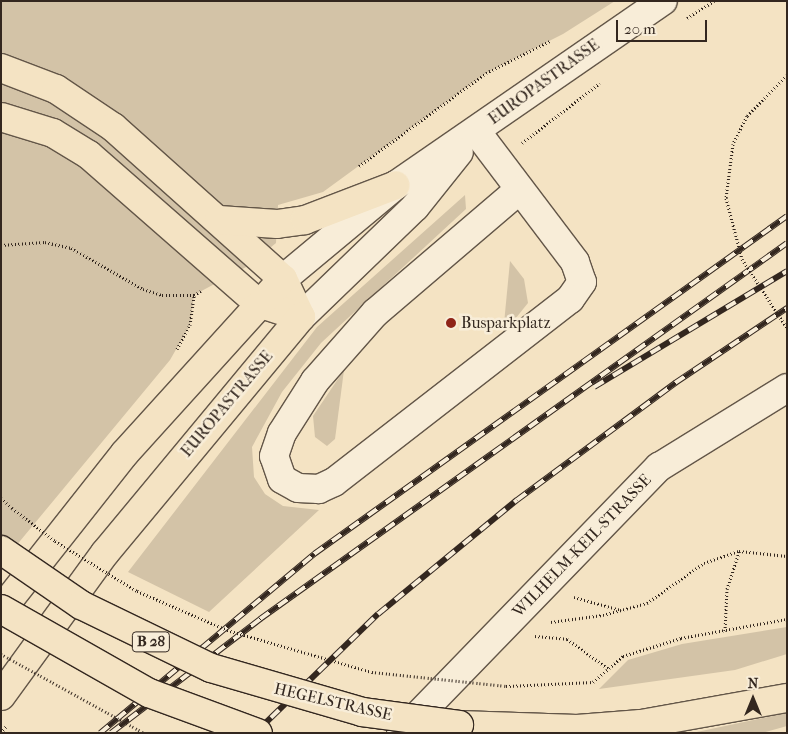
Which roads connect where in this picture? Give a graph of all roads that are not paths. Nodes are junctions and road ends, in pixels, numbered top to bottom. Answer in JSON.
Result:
{"nodes":[{"id":1,"x":663,"y":1,"type":"edge"},
{"id":2,"x":1,"y":68,"type":"edge"},
{"id":3,"x":1,"y":117,"type":"edge"},
{"id":4,"x":476,"y":131,"type":"junction"},
{"id":5,"x":396,"y":185,"type":"junction"},
{"id":6,"x":519,"y":190,"type":"junction"},
{"id":7,"x":219,"y":220,"type":"junction"},
{"id":8,"x":284,"y":279,"type":"junction"},
{"id":9,"x":258,"y":303,"type":"junction"},
{"id":10,"x":301,"y":317,"type":"junction"},
{"id":11,"x":787,"y":388,"type":"edge"},
{"id":12,"x":1,"y":550,"type":"edge"},
{"id":13,"x":1,"y":610,"type":"edge"},
{"id":14,"x":1,"y":696,"type":"edge"},
{"id":15,"x":787,"y":698,"type":"edge"},
{"id":16,"x":258,"y":733,"type":"edge"},
{"id":17,"x":401,"y":733,"type":"edge"}],
"edges":[{"from":1,"to":4,"type":"street","name":"EUROPASTRASSE"},
{"from":2,"to":7,"type":"main road"},
{"from":3,"to":9,"type":"main road"},
{"from":4,"to":5,"type":"street","name":"EUROPASTRASSE"},
{"from":4,"to":6,"type":"street"},
{"from":4,"to":10,"type":"street","name":"EUROPASTRASSE"},
{"from":5,"to":7,"type":"main road"},
{"from":5,"to":8,"type":"street","name":"EUROPASTRASSE"},
{"from":6,"to":6,"type":"street"},
{"from":7,"to":8,"type":"main road"},
{"from":8,"to":9,"type":"main road","name":"EUROPASTRASSE"},
{"from":8,"to":10,"type":"main road"},
{"from":9,"to":10,"type":"main road"},
{"from":9,"to":13,"type":"main road","name":"EUROPASTRASSE"},
{"from":10,"to":14,"type":"main road","name":"EUROPASTRASSE"},
{"from":11,"to":17,"type":"street","name":"WILHELM-KEIL-STRASSE"},
{"from":12,"to":15,"type":"main road","name":"HEGELSTRASSE","number":"B 28","bridge":true},
{"from":13,"to":16,"type":"main road","bridge":true}]}
